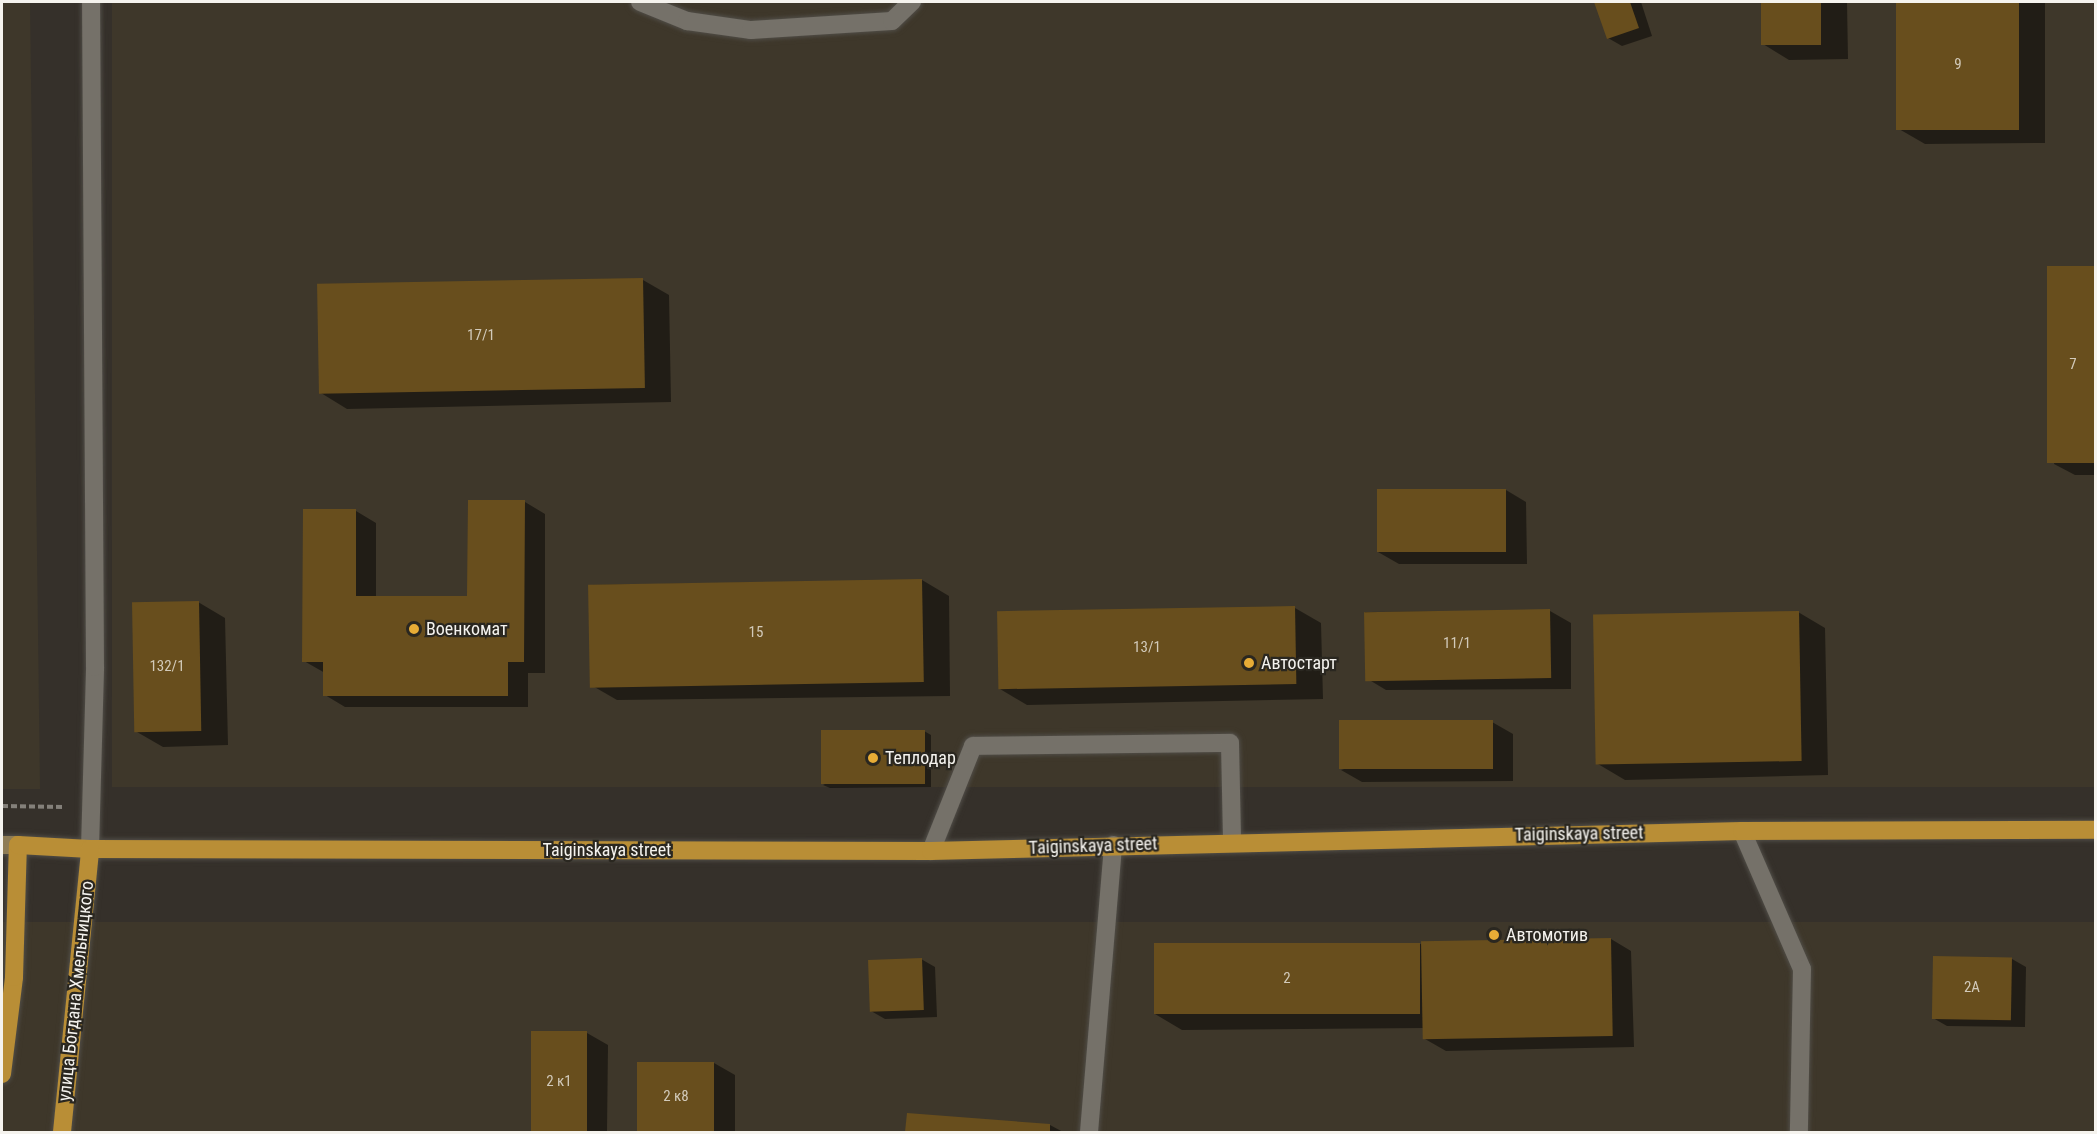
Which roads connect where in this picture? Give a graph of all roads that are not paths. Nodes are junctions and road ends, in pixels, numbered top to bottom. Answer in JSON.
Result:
{"nodes":[{"id":1,"x":91,"y":2,"type":"edge"},
{"id":2,"x":640,"y":2,"type":"edge"},
{"id":3,"x":912,"y":2,"type":"edge"},
{"id":4,"x":2096,"y":830,"type":"edge"},
{"id":5,"x":1742,"y":831,"type":"junction"},
{"id":6,"x":1232,"y":841,"type":"junction"},
{"id":7,"x":10,"y":845,"type":"edge"},
{"id":8,"x":1113,"y":845,"type":"junction"},
{"id":9,"x":90,"y":849,"type":"junction"},
{"id":10,"x":931,"y":851,"type":"junction"},
{"id":11,"x":2,"y":1074,"type":"edge"},
{"id":12,"x":62,"y":1132,"type":"edge"},
{"id":13,"x":1089,"y":1132,"type":"edge"},
{"id":14,"x":1799,"y":1132,"type":"edge"}],
"edges":[{"from":1,"to":9,"type":"street"},
{"from":2,"to":3,"type":"street"},
{"from":4,"to":5,"type":"highway","name":"Taiginskaya street"},
{"from":5,"to":6,"type":"highway","name":"Taiginskaya street"},
{"from":5,"to":14,"type":"street"},
{"from":6,"to":8,"type":"highway","name":"Taiginskaya street"},
{"from":6,"to":10,"type":"street"},
{"from":7,"to":9,"type":"highway","name":"Taiginskaya street"},
{"from":7,"to":11,"type":"highway"},
{"from":8,"to":10,"type":"highway","name":"Taiginskaya street"},
{"from":8,"to":13,"type":"street"},
{"from":9,"to":10,"type":"highway","name":"Taiginskaya street"},
{"from":9,"to":12,"type":"highway","name":"улица Богдана Хмельницкого"}]}
